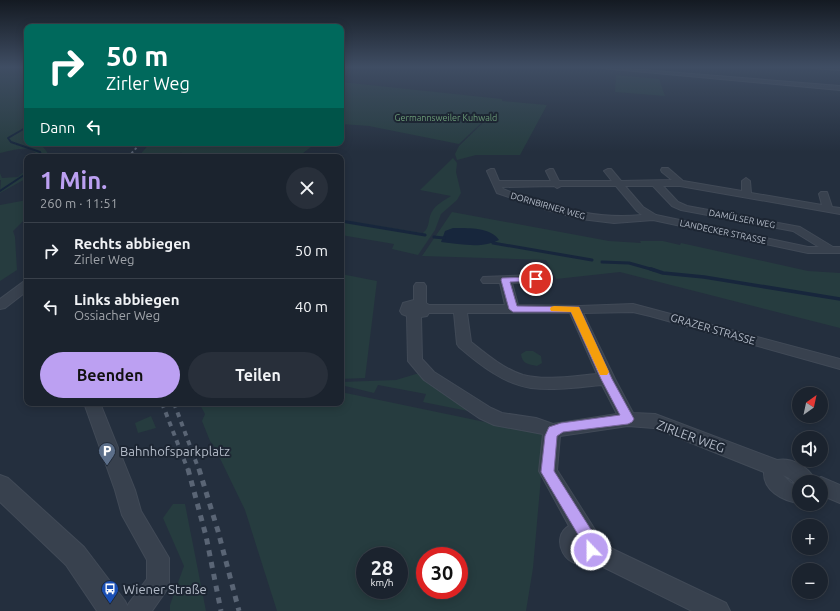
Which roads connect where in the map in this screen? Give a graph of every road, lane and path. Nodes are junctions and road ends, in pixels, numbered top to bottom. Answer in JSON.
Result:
{"nodes":[{"id":1,"x":665,"y":170,"type":"dead end"},
{"id":2,"x":491,"y":171,"type":"dead end"},
{"id":3,"x":550,"y":171,"type":"dead end"},
{"id":4,"x":608,"y":171,"type":"dead end"},
{"id":5,"x":746,"y":181,"type":"dead end"},
{"id":6,"x":496,"y":184,"type":"junction"},
{"id":7,"x":557,"y":184,"type":"junction"},
{"id":8,"x":619,"y":184,"type":"junction"},
{"id":9,"x":656,"y":184,"type":"junction"},
{"id":10,"x":680,"y":184,"type":"junction"},
{"id":11,"x":746,"y":194,"type":"junction"},
{"id":12,"x":824,"y":194,"type":"dead end"},
{"id":13,"x":828,"y":209,"type":"junction"},
{"id":14,"x":840,"y":211,"type":"edge"},
{"id":15,"x":653,"y":217,"type":"junction"},
{"id":16,"x":836,"y":250,"type":"edge"},
{"id":17,"x":536,"y":279,"type":"dead end"},
{"id":18,"x":487,"y":280,"type":"dead end"},
{"id":19,"x":505,"y":280,"type":"junction"},
{"id":20,"x":420,"y":286,"type":"dead end"},
{"id":21,"x":24,"y":287,"type":"edge"},
{"id":22,"x":0,"y":305,"type":"edge"},
{"id":23,"x":419,"y":309,"type":"junction"},
{"id":24,"x":460,"y":309,"type":"junction"},
{"id":25,"x":513,"y":309,"type":"junction"},
{"id":26,"x":579,"y":310,"type":"junction"},
{"id":27,"x":840,"y":364,"type":"edge"},
{"id":28,"x":606,"y":379,"type":"junction"},
{"id":29,"x":93,"y":406,"type":"edge"},
{"id":30,"x":628,"y":419,"type":"junction"},
{"id":31,"x":554,"y":431,"type":"junction"},
{"id":32,"x":797,"y":475,"type":"edge"},
{"id":33,"x":0,"y":486,"type":"edge"},
{"id":34,"x":828,"y":491,"type":"edge"},
{"id":35,"x":840,"y":494,"type":"edge"},
{"id":36,"x":115,"y":611,"type":"edge"},
{"id":37,"x":137,"y":611,"type":"edge"},
{"id":38,"x":718,"y":611,"type":"edge"}],
"edges":[{"from":1,"to":10,"type":"street"},
{"from":2,"to":6,"type":"street"},
{"from":3,"to":7,"type":"street"},
{"from":4,"to":8,"type":"street"},
{"from":5,"to":11,"type":"street"},
{"from":6,"to":7,"type":"street","name":"DORNBIRNER WEG"},
{"from":6,"to":15,"type":"street","name":"DORNBIRNER WEG"},
{"from":7,"to":8,"type":"street","name":"DORNBIRNER WEG"},
{"from":8,"to":9,"type":"street","name":"DORNBIRNER WEG"},
{"from":8,"to":15,"type":"street","name":"LANDECKER STRASSE"},
{"from":9,"to":10,"type":"street","name":"DORNBIRNER WEG"},
{"from":9,"to":16,"type":"street","name":"DAMÜLSER WEG"},
{"from":10,"to":11,"type":"street","name":"DORNBIRNER WEG"},
{"from":11,"to":13,"type":"street","name":"DORNBIRNER WEG"},
{"from":12,"to":13,"type":"street"},
{"from":13,"to":14,"type":"street","name":"DORNBIRNER WEG"},
{"from":15,"to":16,"type":"street","name":"LANDECKER STRASSE"},
{"from":17,"to":19,"type":"street"},
{"from":18,"to":19,"type":"street"},
{"from":19,"to":25,"type":"street"},
{"from":20,"to":23,"type":"street"},
{"from":21,"to":22,"type":"street"},
{"from":23,"to":24,"type":"street","name":"GRAZER STRASSE"},
{"from":23,"to":31,"type":"street"},
{"from":24,"to":25,"type":"street","name":"GRAZER STRASSE"},
{"from":24,"to":28,"type":"street"},
{"from":25,"to":26,"type":"street","name":"GRAZER STRASSE"},
{"from":26,"to":27,"type":"street","name":"GRAZER STRASSE"},
{"from":26,"to":28,"type":"street"},
{"from":28,"to":30,"type":"street"},
{"from":29,"to":37,"type":"street"},
{"from":30,"to":31,"type":"street","name":"ZIRLER WEG"},
{"from":30,"to":32,"type":"street","name":"ZIRLER WEG"},
{"from":31,"to":38,"type":"street"},
{"from":33,"to":36,"type":"street"},
{"from":34,"to":35,"type":"street"}]}
